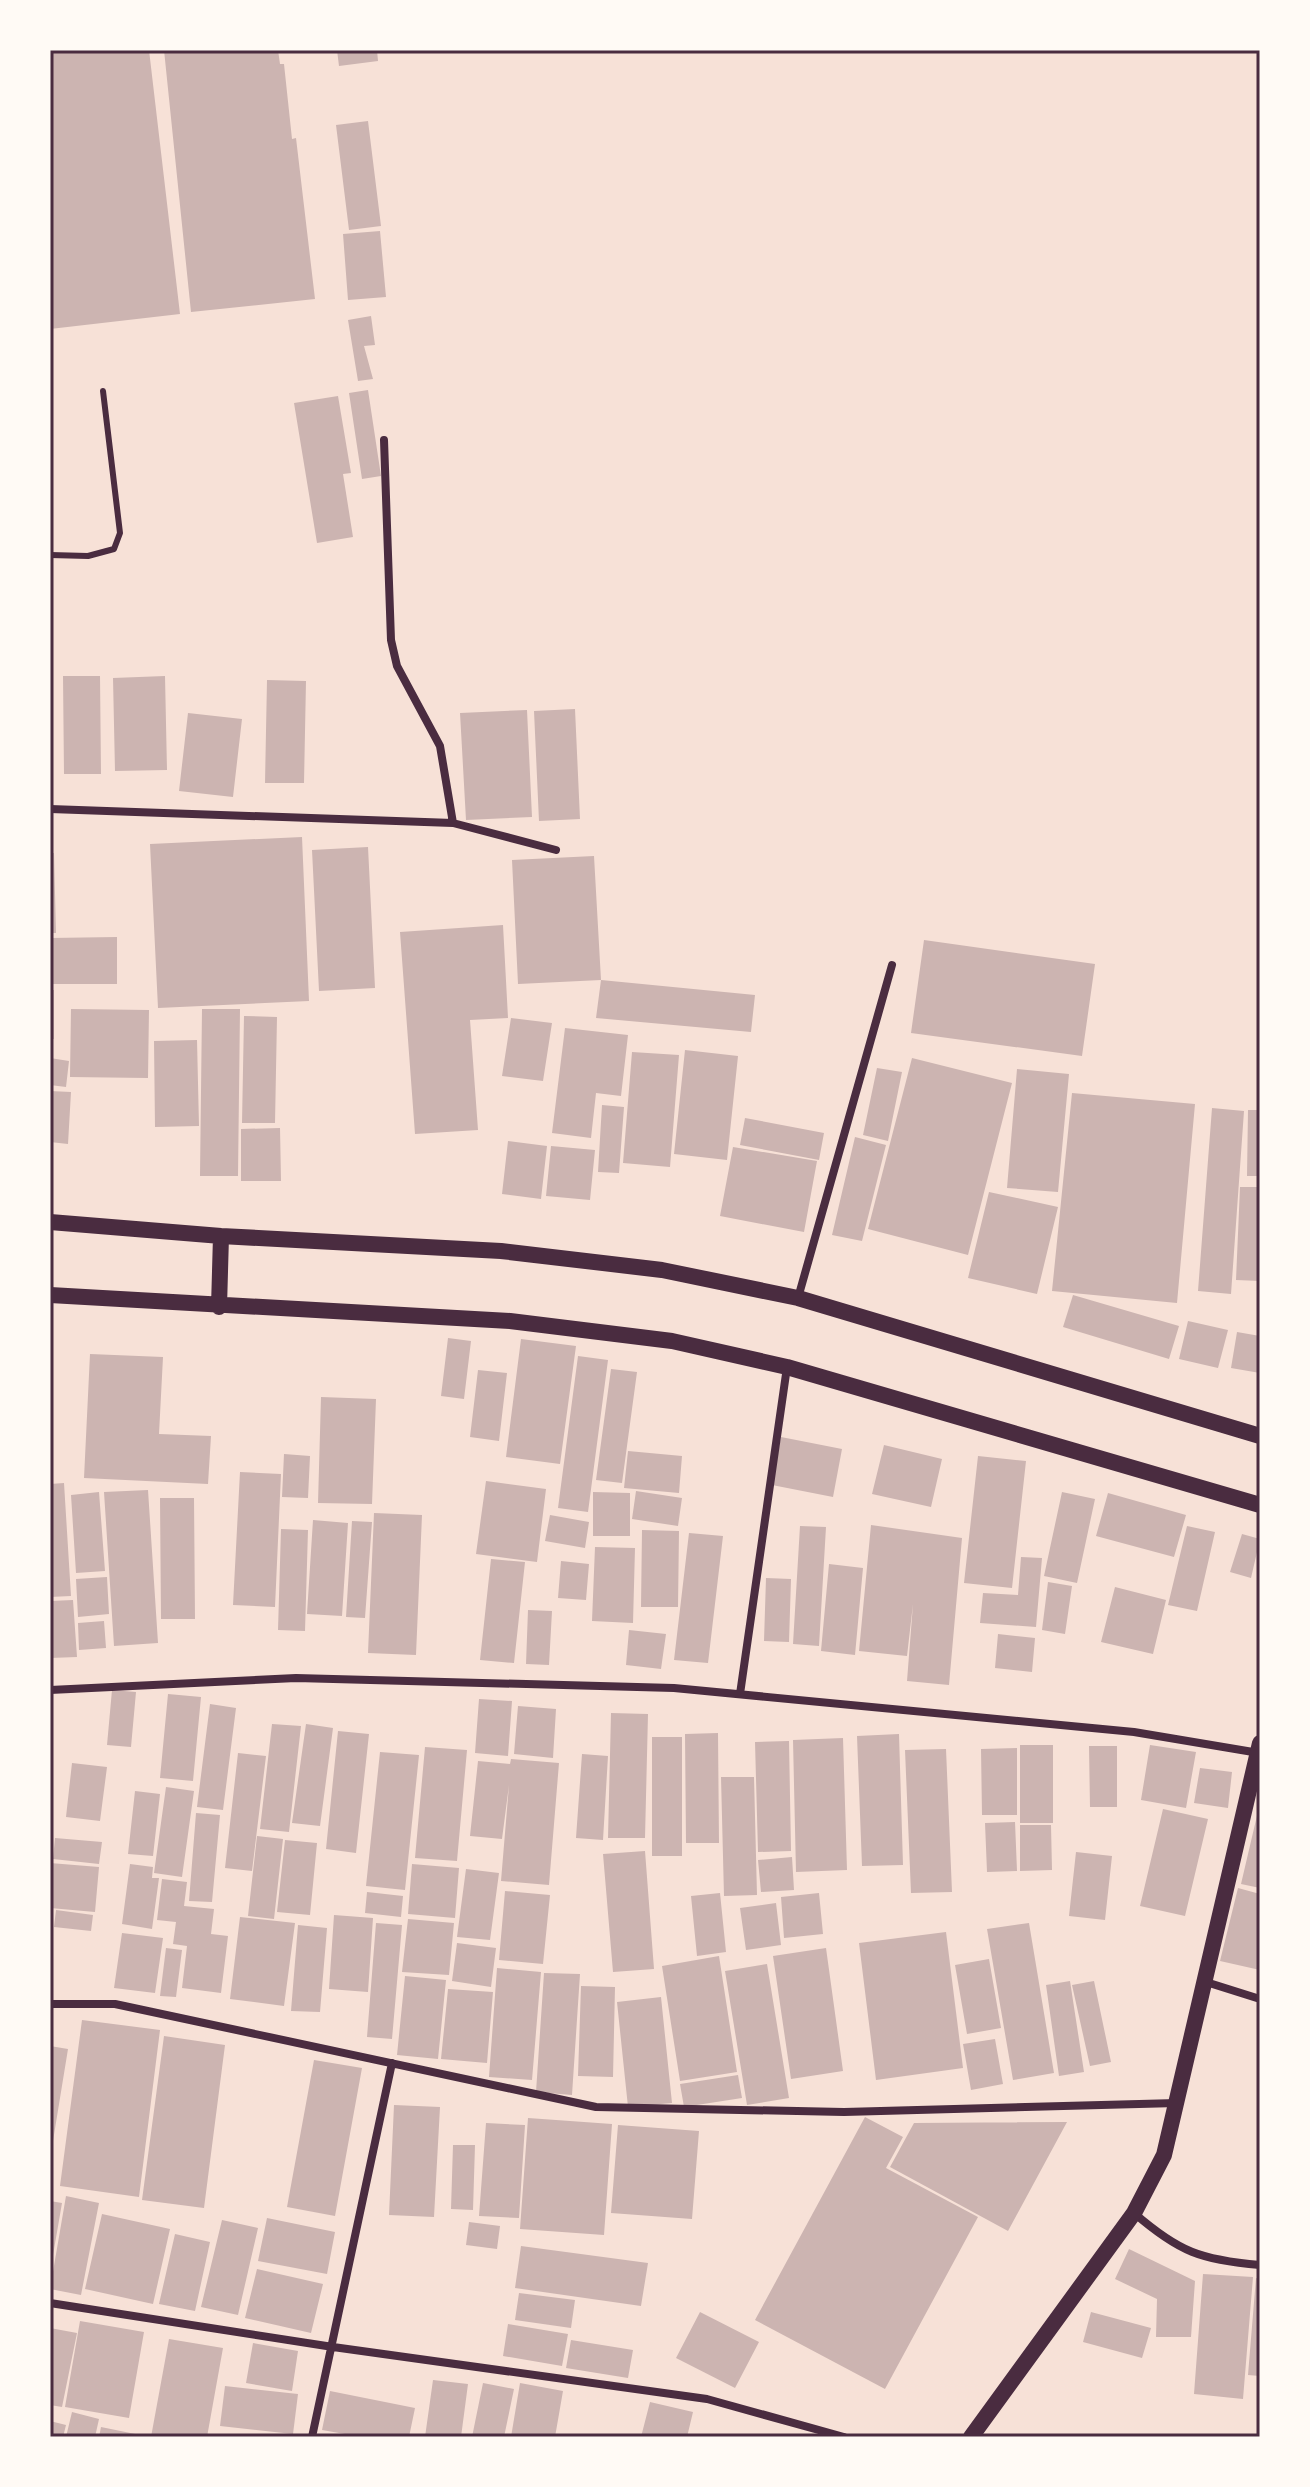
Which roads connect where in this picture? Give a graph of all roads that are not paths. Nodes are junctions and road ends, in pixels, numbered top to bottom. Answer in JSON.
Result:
{"nodes":[{"id":1,"x":103,"y":391,"type":"dead end"},
{"id":2,"x":384,"y":440,"type":"dead end"},
{"id":3,"x":50,"y":555,"type":"edge"},
{"id":4,"x":50,"y":809,"type":"edge"},
{"id":5,"x":453,"y":823,"type":"junction"},
{"id":6,"x":556,"y":850,"type":"dead end"},
{"id":7,"x":892,"y":965,"type":"dead end"},
{"id":8,"x":50,"y":1222,"type":"edge"},
{"id":9,"x":221,"y":1236,"type":"junction"},
{"id":10,"x":50,"y":1295,"type":"edge"},
{"id":11,"x":798,"y":1298,"type":"junction"},
{"id":12,"x":219,"y":1307,"type":"junction"},
{"id":13,"x":787,"y":1367,"type":"junction"},
{"id":14,"x":1260,"y":1436,"type":"edge"},
{"id":15,"x":1260,"y":1505,"type":"edge"},
{"id":16,"x":50,"y":1690,"type":"edge"},
{"id":17,"x":740,"y":1694,"type":"junction"},
{"id":18,"x":1259,"y":1750,"type":"edge"},
{"id":19,"x":1206,"y":1982,"type":"junction"},
{"id":20,"x":1260,"y":1999,"type":"edge"},
{"id":21,"x":50,"y":2004,"type":"edge"},
{"id":22,"x":392,"y":2063,"type":"junction"},
{"id":23,"x":1178,"y":2103,"type":"junction"},
{"id":24,"x":1134,"y":2213,"type":"junction"},
{"id":25,"x":1260,"y":2265,"type":"edge"},
{"id":26,"x":50,"y":2303,"type":"edge"},
{"id":27,"x":333,"y":2347,"type":"junction"},
{"id":28,"x":312,"y":2437,"type":"edge"},
{"id":29,"x":844,"y":2437,"type":"edge"},
{"id":30,"x":971,"y":2437,"type":"edge"}],
"edges":[{"from":1,"to":3,"type":"lane"},
{"from":2,"to":5,"type":"street"},
{"from":4,"to":5,"type":"street"},
{"from":5,"to":6,"type":"street"},
{"from":7,"to":11,"type":"street"},
{"from":8,"to":9,"type":"main road"},
{"from":9,"to":11,"type":"main road"},
{"from":9,"to":12,"type":"main road"},
{"from":10,"to":12,"type":"main road"},
{"from":11,"to":14,"type":"main road"},
{"from":12,"to":13,"type":"main road"},
{"from":13,"to":15,"type":"main road"},
{"from":13,"to":17,"type":"street"},
{"from":16,"to":17,"type":"street"},
{"from":17,"to":18,"type":"street"},
{"from":18,"to":19,"type":"main road"},
{"from":19,"to":20,"type":"street"},
{"from":19,"to":23,"type":"main road"},
{"from":21,"to":22,"type":"street"},
{"from":22,"to":23,"type":"street"},
{"from":22,"to":27,"type":"street"},
{"from":23,"to":24,"type":"main road"},
{"from":24,"to":25,"type":"street"},
{"from":24,"to":30,"type":"main road"},
{"from":26,"to":27,"type":"street"},
{"from":27,"to":28,"type":"street"},
{"from":27,"to":29,"type":"street"}]}
